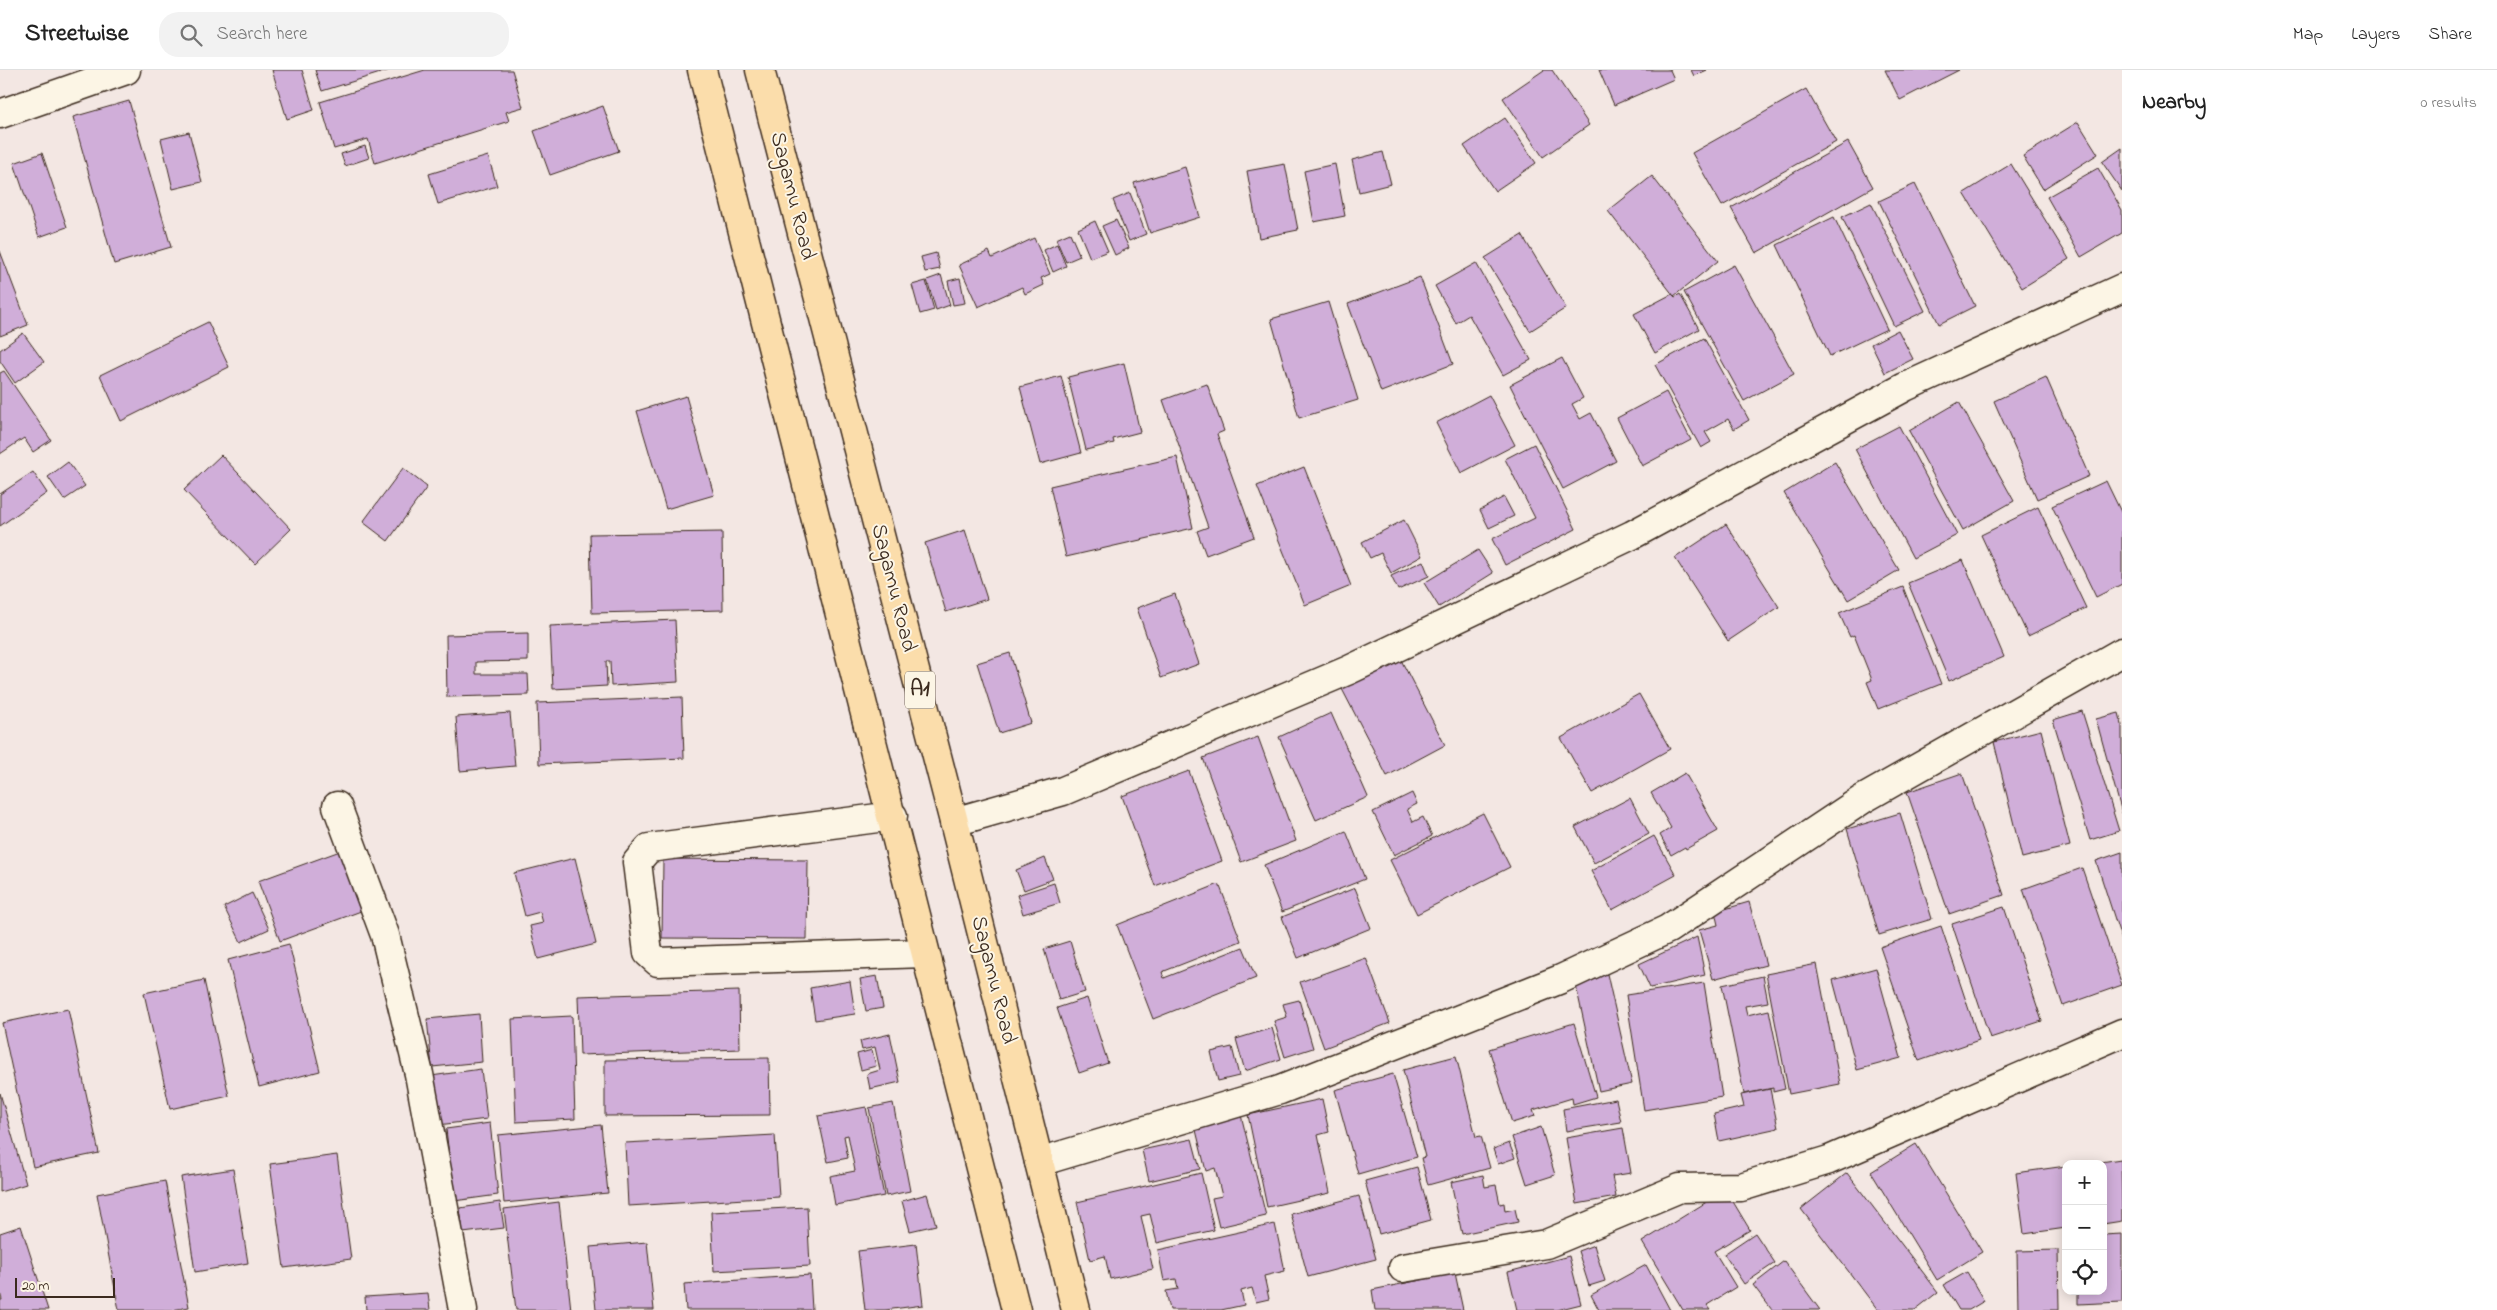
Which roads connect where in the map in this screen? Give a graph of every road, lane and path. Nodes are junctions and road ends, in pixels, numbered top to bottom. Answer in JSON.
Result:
{"nodes":[{"id":1,"x":126,"y":70,"type":"edge"},
{"id":2,"x":702,"y":70,"type":"edge"},
{"id":3,"x":760,"y":70,"type":"edge"},
{"id":4,"x":0,"y":114,"type":"edge"},
{"id":5,"x":2122,"y":288,"type":"edge"},
{"id":6,"x":2122,"y":652,"type":"edge"},
{"id":7,"x":337,"y":806,"type":"dead end"},
{"id":8,"x":893,"y":816,"type":"junction"},
{"id":9,"x":954,"y":822,"type":"junction"},
{"id":10,"x":925,"y":953,"type":"junction"},
{"id":11,"x":2122,"y":1034,"type":"edge"},
{"id":12,"x":1039,"y":1162,"type":"junction"},
{"id":13,"x":1403,"y":1268,"type":"dead end"},
{"id":14,"x":463,"y":1310,"type":"edge"},
{"id":15,"x":1016,"y":1310,"type":"edge"},
{"id":16,"x":1076,"y":1310,"type":"edge"}],
"edges":[{"from":1,"to":4,"type":"street"},
{"from":2,"to":8,"type":"highway"},
{"from":3,"to":9,"type":"highway","name":"Sagamu Road","number":"A1"},
{"from":5,"to":9,"type":"street"},
{"from":6,"to":12,"type":"street"},
{"from":7,"to":14,"type":"street"},
{"from":8,"to":10,"type":"highway"},
{"from":8,"to":10,"type":"street"},
{"from":9,"to":12,"type":"highway","name":"Sagamu Road","number":"A1"},
{"from":10,"to":15,"type":"highway"},
{"from":11,"to":13,"type":"street"},
{"from":12,"to":16,"type":"highway","name":"Sagamu Road","number":"A1"}]}
